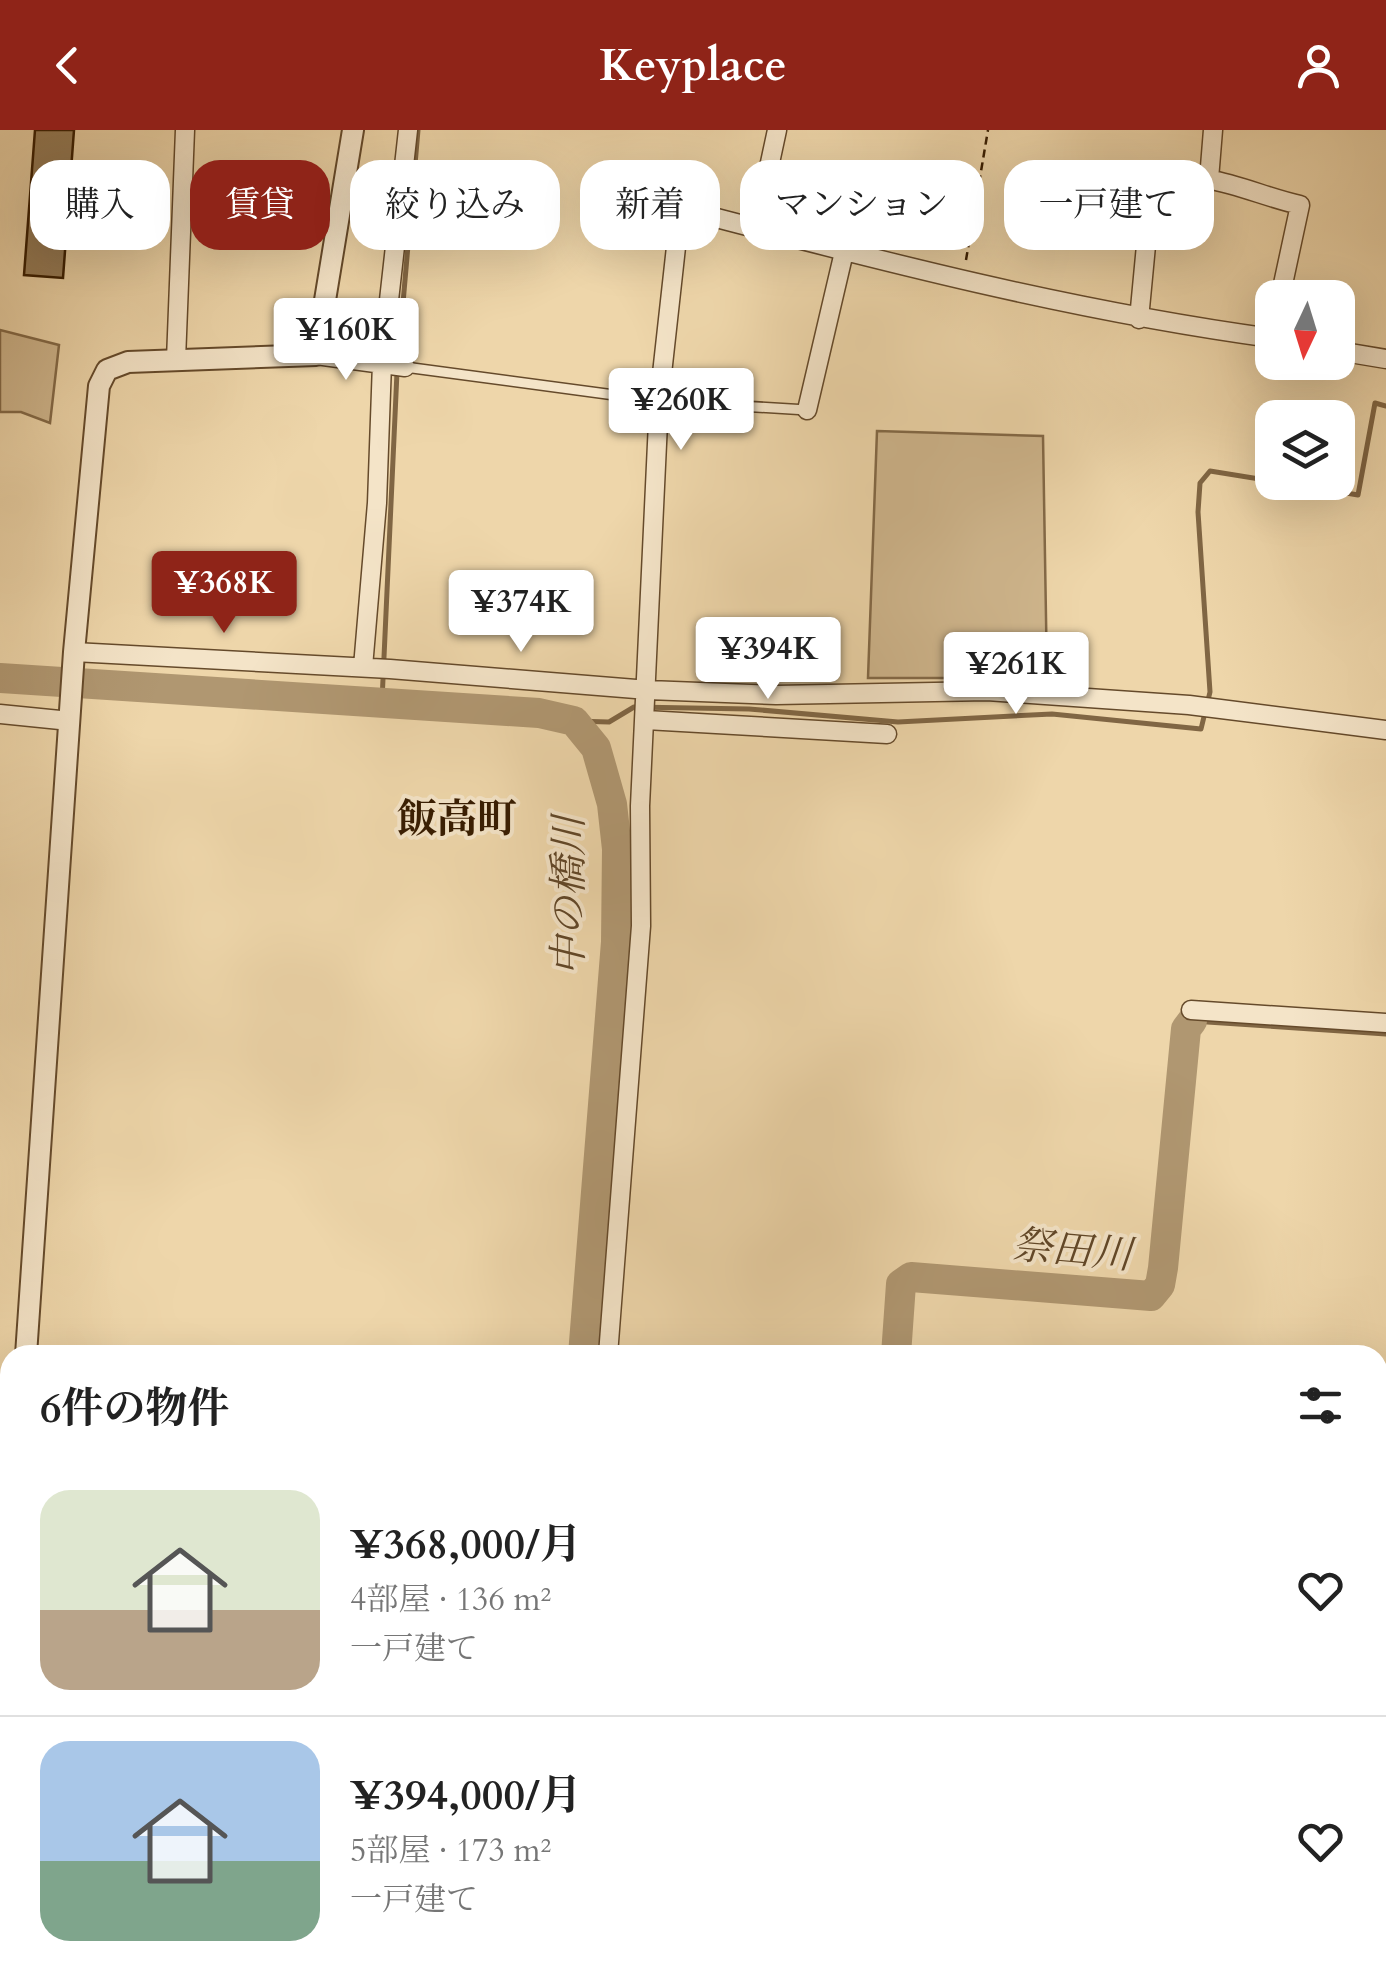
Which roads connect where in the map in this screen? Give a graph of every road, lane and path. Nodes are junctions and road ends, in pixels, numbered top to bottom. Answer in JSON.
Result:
{"nodes":[{"id":1,"x":185,"y":130,"type":"edge"},
{"id":2,"x":353,"y":130,"type":"edge"},
{"id":3,"x":408,"y":130,"type":"edge"},
{"id":4,"x":777,"y":130,"type":"edge"},
{"id":5,"x":988,"y":130,"type":"edge"},
{"id":6,"x":1213,"y":130,"type":"edge"},
{"id":7,"x":771,"y":160,"type":"edge"},
{"id":8,"x":1210,"y":160,"type":"edge"},
{"id":9,"x":1214,"y":179,"type":"edge"},
{"id":10,"x":740,"y":224,"type":"edge"},
{"id":11,"x":837,"y":250,"type":"edge"},
{"id":12,"x":1146,"y":250,"type":"edge"},
{"id":13,"x":844,"y":252,"type":"junction"},
{"id":14,"x":1284,"y":280,"type":"edge"},
{"id":15,"x":962,"y":282,"type":"junction"},
{"id":16,"x":1139,"y":318,"type":"junction"},
{"id":17,"x":1255,"y":334,"type":"edge"},
{"id":18,"x":1355,"y":354,"type":"edge"},
{"id":19,"x":316,"y":355,"type":"junction"},
{"id":20,"x":1386,"y":359,"type":"edge"},
{"id":21,"x":176,"y":360,"type":"junction"},
{"id":22,"x":392,"y":365,"type":"junction"},
{"id":23,"x":659,"y":402,"type":"junction"},
{"id":24,"x":807,"y":410,"type":"joint"},
{"id":25,"x":74,"y":662,"type":"junction"},
{"id":26,"x":375,"y":668,"type":"junction"},
{"id":27,"x":647,"y":706,"type":"junction"},
{"id":28,"x":774,"y":711,"type":"junction"},
{"id":29,"x":70,"y":713,"type":"junction"},
{"id":30,"x":0,"y":714,"type":"edge"},
{"id":31,"x":1386,"y":730,"type":"edge"},
{"id":32,"x":887,"y":734,"type":"dead end"},
{"id":33,"x":1190,"y":1010,"type":"dead end"},
{"id":34,"x":1386,"y":1023,"type":"edge"},
{"id":35,"x":27,"y":1345,"type":"edge"},
{"id":36,"x":609,"y":1345,"type":"edge"}],
"edges":[{"from":1,"to":21,"type":"street"},
{"from":2,"to":19,"type":"street"},
{"from":3,"to":22,"type":"street"},
{"from":4,"to":7,"type":"street"},
{"from":5,"to":15,"type":"path"},
{"from":6,"to":8,"type":"street"},
{"from":9,"to":14,"type":"street"},
{"from":10,"to":23,"type":"street"},
{"from":11,"to":13,"type":"street"},
{"from":12,"to":16,"type":"street"},
{"from":13,"to":15,"type":"street"},
{"from":13,"to":24,"type":"street"},
{"from":15,"to":16,"type":"street"},
{"from":16,"to":17,"type":"street"},
{"from":18,"to":20,"type":"street"},
{"from":19,"to":21,"type":"street"},
{"from":19,"to":22,"type":"street"},
{"from":21,"to":25,"type":"street"},
{"from":22,"to":23,"type":"lane"},
{"from":22,"to":26,"type":"street"},
{"from":23,"to":24,"type":"lane"},
{"from":23,"to":27,"type":"street"},
{"from":25,"to":26,"type":"street"},
{"from":25,"to":29,"type":"street"},
{"from":26,"to":27,"type":"street"},
{"from":27,"to":28,"type":"street"},
{"from":27,"to":28,"type":"street"},
{"from":27,"to":36,"type":"street"},
{"from":28,"to":31,"type":"street"},
{"from":28,"to":32,"type":"street"},
{"from":29,"to":30,"type":"street"},
{"from":29,"to":35,"type":"street"},
{"from":33,"to":34,"type":"street"}]}
